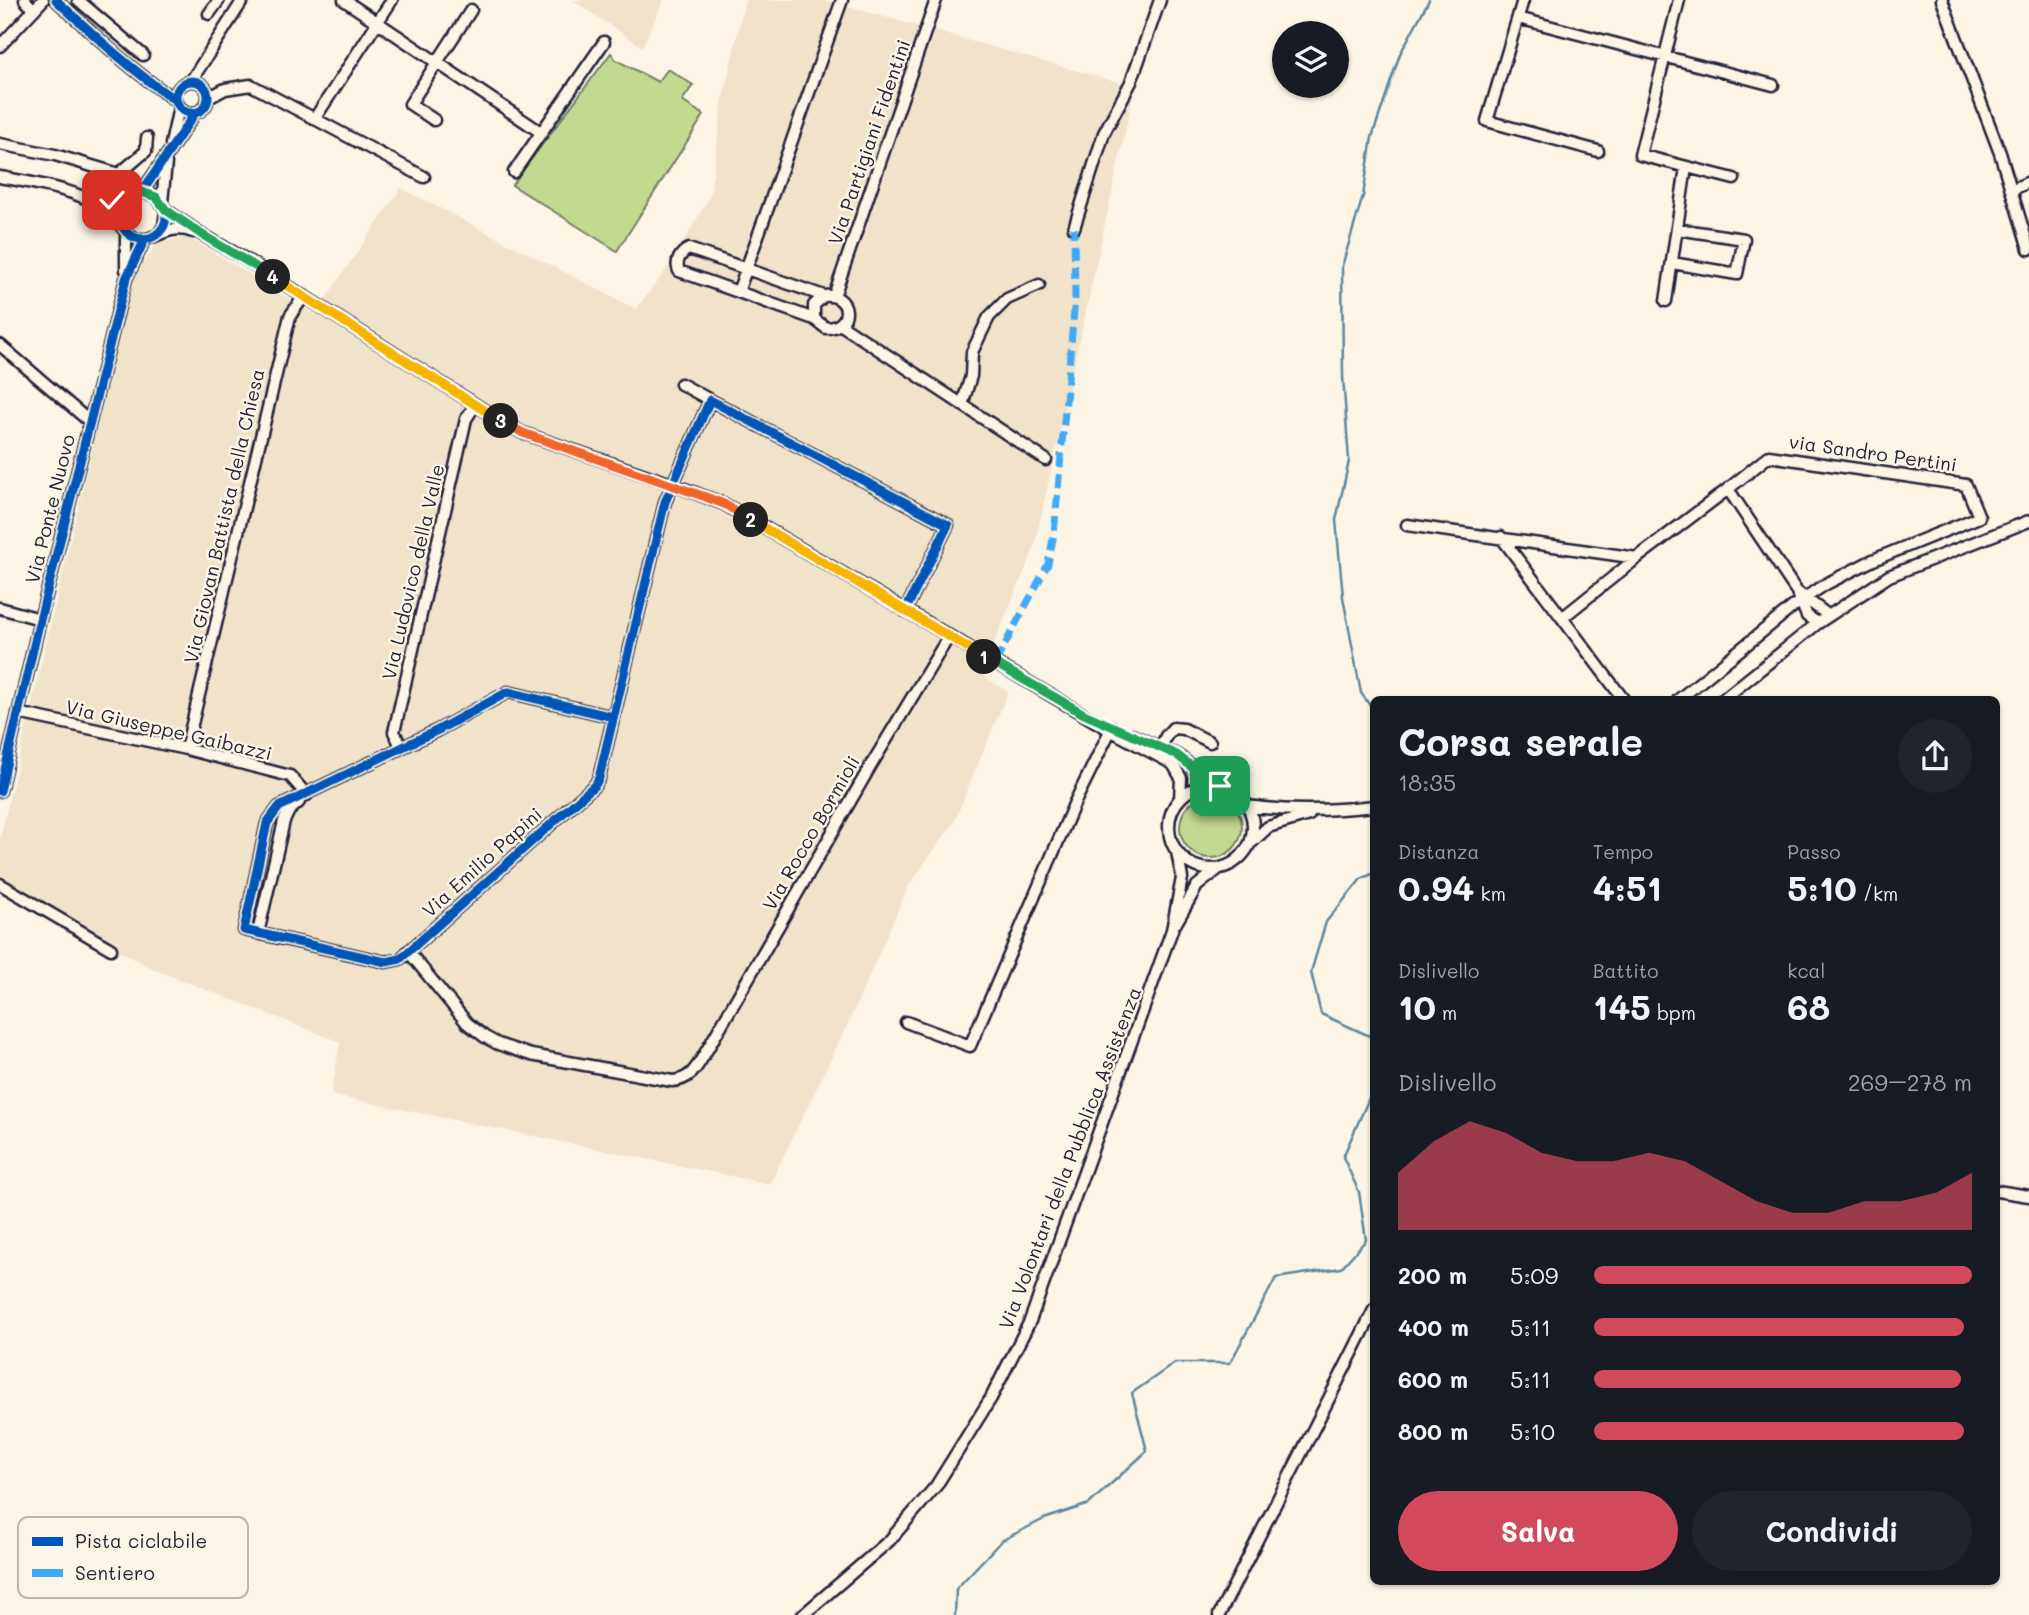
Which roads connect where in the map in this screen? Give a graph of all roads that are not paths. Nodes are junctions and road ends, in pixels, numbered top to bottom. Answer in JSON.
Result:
{"nodes":[{"id":1,"x":25,"y":0,"type":"edge"},
{"id":2,"x":43,"y":0,"type":"edge"},
{"id":3,"x":56,"y":0,"type":"edge"},
{"id":4,"x":78,"y":0,"type":"edge"},
{"id":5,"x":219,"y":0,"type":"edge"},
{"id":6,"x":243,"y":0,"type":"edge"},
{"id":7,"x":344,"y":0,"type":"edge"},
{"id":8,"x":391,"y":0,"type":"edge"},
{"id":9,"x":842,"y":0,"type":"edge"},
{"id":10,"x":936,"y":0,"type":"edge"},
{"id":11,"x":1160,"y":0,"type":"edge"},
{"id":12,"x":1522,"y":0,"type":"edge"},
{"id":13,"x":1679,"y":0,"type":"edge"},
{"id":14,"x":1942,"y":0,"type":"edge"},
{"id":15,"x":34,"y":10,"type":"junction"},
{"id":16,"x":471,"y":10,"type":"dead end"},
{"id":17,"x":209,"y":15,"type":"dead end"},
{"id":18,"x":1518,"y":18,"type":"junction"},
{"id":19,"x":376,"y":22,"type":"junction"},
{"id":20,"x":604,"y":42,"type":"dead end"},
{"id":21,"x":0,"y":46,"type":"edge"},
{"id":22,"x":143,"y":55,"type":"dead end"},
{"id":23,"x":1663,"y":57,"type":"junction"},
{"id":24,"x":205,"y":60,"type":"junction"},
{"id":25,"x":436,"y":62,"type":"junction"},
{"id":26,"x":150,"y":83,"type":"junction"},
{"id":27,"x":186,"y":83,"type":"junction"},
{"id":28,"x":1773,"y":85,"type":"dead end"},
{"id":29,"x":204,"y":86,"type":"junction"},
{"id":30,"x":225,"y":89,"type":"junction"},
{"id":31,"x":208,"y":98,"type":"junction"},
{"id":32,"x":177,"y":104,"type":"junction"},
{"id":33,"x":195,"y":113,"type":"junction"},
{"id":34,"x":315,"y":118,"type":"junction"},
{"id":35,"x":434,"y":120,"type":"dead end"},
{"id":36,"x":542,"y":133,"type":"junction"},
{"id":37,"x":147,"y":138,"type":"dead end"},
{"id":38,"x":0,"y":144,"type":"edge"},
{"id":39,"x":1598,"y":151,"type":"dead end"},
{"id":40,"x":167,"y":157,"type":"junction"},
{"id":41,"x":1686,"y":167,"type":"junction"},
{"id":42,"x":514,"y":172,"type":"dead end"},
{"id":43,"x":0,"y":177,"type":"edge"},
{"id":44,"x":425,"y":177,"type":"dead end"},
{"id":45,"x":1734,"y":179,"type":"dead end"},
{"id":46,"x":2029,"y":182,"type":"edge"},
{"id":47,"x":2011,"y":190,"type":"junction"},
{"id":48,"x":142,"y":192,"type":"junction"},
{"id":49,"x":83,"y":197,"type":"junction"},
{"id":50,"x":125,"y":200,"type":"junction"},
{"id":51,"x":164,"y":206,"type":"junction"},
{"id":52,"x":1074,"y":228,"type":"dead end"},
{"id":53,"x":124,"y":229,"type":"junction"},
{"id":54,"x":1677,"y":229,"type":"junction"},
{"id":55,"x":160,"y":232,"type":"junction"},
{"id":56,"x":201,"y":234,"type":"junction"},
{"id":57,"x":145,"y":239,"type":"junction"},
{"id":58,"x":2029,"y":249,"type":"edge"},
{"id":59,"x":1672,"y":263,"type":"junction"},
{"id":60,"x":747,"y":269,"type":"junction"},
{"id":61,"x":126,"y":279,"type":"junction"},
{"id":62,"x":1039,"y":285,"type":"dead end"},
{"id":63,"x":738,"y":292,"type":"junction"},
{"id":64,"x":304,"y":296,"type":"junction"},
{"id":65,"x":829,"y":296,"type":"junction"},
{"id":66,"x":1666,"y":301,"type":"dead end"},
{"id":67,"x":814,"y":319,"type":"junction"},
{"id":68,"x":840,"y":324,"type":"junction"},
{"id":69,"x":0,"y":345,"type":"edge"},
{"id":70,"x":681,"y":384,"type":"dead end"},
{"id":71,"x":710,"y":400,"type":"junction"},
{"id":72,"x":475,"y":405,"type":"junction"},
{"id":73,"x":962,"y":405,"type":"junction"},
{"id":74,"x":90,"y":422,"type":"junction"},
{"id":75,"x":1046,"y":460,"type":"dead end"},
{"id":76,"x":672,"y":484,"type":"junction"},
{"id":77,"x":1728,"y":489,"type":"junction"},
{"id":78,"x":2029,"y":521,"type":"edge"},
{"id":79,"x":1407,"y":525,"type":"dead end"},
{"id":80,"x":1501,"y":537,"type":"junction"},
{"id":81,"x":1637,"y":558,"type":"junction"},
{"id":82,"x":1801,"y":597,"type":"junction"},
{"id":83,"x":0,"y":608,"type":"edge"},
{"id":84,"x":905,"y":611,"type":"junction"},
{"id":85,"x":1804,"y":613,"type":"junction"},
{"id":86,"x":1829,"y":615,"type":"junction"},
{"id":87,"x":1562,"y":618,"type":"junction"},
{"id":88,"x":40,"y":619,"type":"junction"},
{"id":89,"x":1818,"y":623,"type":"junction"},
{"id":90,"x":949,"y":636,"type":"junction"},
{"id":91,"x":1775,"y":657,"type":"junction"},
{"id":92,"x":1621,"y":696,"type":"edge"},
{"id":93,"x":1683,"y":696,"type":"edge"},
{"id":94,"x":1727,"y":696,"type":"edge"},
{"id":95,"x":18,"y":713,"type":"junction"},
{"id":96,"x":613,"y":717,"type":"junction"},
{"id":97,"x":1112,"y":728,"type":"junction"},
{"id":98,"x":1210,"y":742,"type":"dead end"},
{"id":99,"x":402,"y":748,"type":"junction"},
{"id":100,"x":186,"y":749,"type":"junction"},
{"id":101,"x":1159,"y":752,"type":"junction"},
{"id":102,"x":1220,"y":786,"type":"junction"},
{"id":103,"x":0,"y":791,"type":"edge"},
{"id":104,"x":307,"y":795,"type":"junction"},
{"id":105,"x":1180,"y":799,"type":"junction"},
{"id":106,"x":1247,"y":806,"type":"junction"},
{"id":107,"x":1370,"y":806,"type":"edge"},
{"id":108,"x":1323,"y":811,"type":"junction"},
{"id":109,"x":1248,"y":847,"type":"junction"},
{"id":110,"x":1177,"y":852,"type":"junction"},
{"id":111,"x":1222,"y":867,"type":"junction"},
{"id":112,"x":0,"y":884,"type":"edge"},
{"id":113,"x":1172,"y":930,"type":"junction"},
{"id":114,"x":258,"y":933,"type":"junction"},
{"id":115,"x":111,"y":949,"type":"dead end"},
{"id":116,"x":408,"y":951,"type":"junction"},
{"id":117,"x":906,"y":1022,"type":"dead end"},
{"id":118,"x":2000,"y":1191,"type":"edge"},
{"id":119,"x":2029,"y":1196,"type":"edge"},
{"id":120,"x":1370,"y":1318,"type":"edge"},
{"id":121,"x":803,"y":1615,"type":"edge"},
{"id":122,"x":1219,"y":1615,"type":"edge"}],
"edges":[{"from":1,"to":15,"type":"street"},
{"from":2,"to":15,"type":"street"},
{"from":3,"to":26,"type":"street"},
{"from":4,"to":22,"type":"street"},
{"from":5,"to":17,"type":"street"},
{"from":6,"to":24,"type":"street"},
{"from":7,"to":19,"type":"street"},
{"from":8,"to":19,"type":"street"},
{"from":9,"to":60,"type":"street"},
{"from":10,"to":65,"type":"street","name":"Via Partigiani Fidentini"},
{"from":11,"to":52,"type":"street"},
{"from":12,"to":18,"type":"street"},
{"from":13,"to":23,"type":"street"},
{"from":14,"to":47,"type":"street"},
{"from":15,"to":21,"type":"street"},
{"from":16,"to":25,"type":"street"},
{"from":18,"to":23,"type":"street"},
{"from":18,"to":39,"type":"street"},
{"from":19,"to":25,"type":"street"},
{"from":19,"to":34,"type":"street"},
{"from":20,"to":36,"type":"street"},
{"from":23,"to":28,"type":"street"},
{"from":23,"to":41,"type":"street"},
{"from":24,"to":27,"type":"street"},
{"from":24,"to":29,"type":"street"},
{"from":25,"to":35,"type":"street"},
{"from":25,"to":36,"type":"street"},
{"from":26,"to":27,"type":"street"},
{"from":26,"to":32,"type":"street"},
{"from":27,"to":29,"type":"street"},
{"from":27,"to":32,"type":"street"},
{"from":29,"to":30,"type":"street"},
{"from":29,"to":31,"type":"street"},
{"from":30,"to":31,"type":"street"},
{"from":30,"to":34,"type":"street"},
{"from":31,"to":33,"type":"street"},
{"from":32,"to":33,"type":"street"},
{"from":32,"to":40,"type":"street"},
{"from":33,"to":40,"type":"street"},
{"from":34,"to":44,"type":"street"},
{"from":36,"to":42,"type":"street"},
{"from":37,"to":38,"type":"street"},
{"from":40,"to":48,"type":"street"},
{"from":40,"to":51,"type":"street"},
{"from":41,"to":45,"type":"street"},
{"from":41,"to":54,"type":"street"},
{"from":43,"to":49,"type":"street"},
{"from":46,"to":47,"type":"street"},
{"from":47,"to":58,"type":"street"},
{"from":48,"to":50,"type":"street"},
{"from":48,"to":51,"type":"street"},
{"from":49,"to":50,"type":"street"},
{"from":49,"to":53,"type":"street"},
{"from":50,"to":53,"type":"street","name":"Via Ponte Nuovo"},
{"from":51,"to":55,"type":"street"},
{"from":51,"to":56,"type":"street"},
{"from":53,"to":57,"type":"street"},
{"from":53,"to":61,"type":"street","name":"Via Ponte Nuovo"},
{"from":54,"to":59,"type":"street"},
{"from":54,"to":59,"type":"street"},
{"from":55,"to":56,"type":"street"},
{"from":55,"to":57,"type":"street"},
{"from":56,"to":64,"type":"street"},
{"from":57,"to":61,"type":"street","name":"Via Ponte Nuovo"},
{"from":59,"to":66,"type":"street"},
{"from":60,"to":63,"type":"street"},
{"from":60,"to":63,"type":"street"},
{"from":60,"to":65,"type":"street"},
{"from":61,"to":74,"type":"street","name":"Via Ponte Nuovo"},
{"from":62,"to":73,"type":"street"},
{"from":63,"to":67,"type":"street"},
{"from":64,"to":72,"type":"street"},
{"from":64,"to":100,"type":"street","name":"Via Giovan Battista della Chiesa"},
{"from":65,"to":67,"type":"street"},
{"from":65,"to":68,"type":"street"},
{"from":67,"to":68,"type":"street"},
{"from":68,"to":73,"type":"street"},
{"from":69,"to":74,"type":"street"},
{"from":70,"to":71,"type":"street"},
{"from":71,"to":76,"type":"street","name":"Via Emilio Papini"},
{"from":71,"to":84,"type":"street"},
{"from":72,"to":76,"type":"street"},
{"from":72,"to":99,"type":"street","name":"Via Ludovico della Valle"},
{"from":73,"to":75,"type":"street"},
{"from":74,"to":88,"type":"street","name":"Via Ponte Nuovo"},
{"from":76,"to":84,"type":"street"},
{"from":76,"to":96,"type":"street","name":"Via Emilio Papini"},
{"from":77,"to":81,"type":"street","name":"via Sandro Pertini"},
{"from":77,"to":82,"type":"street"},
{"from":77,"to":82,"type":"street","name":"via Sandro Pertini"},
{"from":78,"to":86,"type":"street"},
{"from":79,"to":80,"type":"street"},
{"from":80,"to":81,"type":"street"},
{"from":80,"to":87,"type":"street"},
{"from":81,"to":87,"type":"street","name":"via Sandro Pertini"},
{"from":82,"to":85,"type":"street"},
{"from":82,"to":86,"type":"street"},
{"from":82,"to":93,"type":"street","name":"via Sandro Pertini"},
{"from":83,"to":88,"type":"street"},
{"from":84,"to":90,"type":"street"},
{"from":85,"to":89,"type":"street"},
{"from":85,"to":91,"type":"street"},
{"from":86,"to":89,"type":"street"},
{"from":87,"to":92,"type":"street"},
{"from":88,"to":95,"type":"street","name":"Via Ponte Nuovo"},
{"from":89,"to":91,"type":"street"},
{"from":90,"to":97,"type":"street"},
{"from":90,"to":116,"type":"street","name":"Via Rocco Bormioli"},
{"from":91,"to":94,"type":"street"},
{"from":95,"to":100,"type":"street","name":"Via Giuseppe Gaibazzi"},
{"from":95,"to":103,"type":"street","name":"Via Ponte Nuovo"},
{"from":96,"to":99,"type":"street"},
{"from":96,"to":116,"type":"street","name":"Via Emilio Papini"},
{"from":97,"to":101,"type":"street"},
{"from":97,"to":117,"type":"street"},
{"from":98,"to":101,"type":"street"},
{"from":99,"to":104,"type":"street"},
{"from":100,"to":104,"type":"street","name":"Via Giuseppe Gaibazzi"},
{"from":101,"to":102,"type":"street"},
{"from":101,"to":105,"type":"street"},
{"from":102,"to":105,"type":"street"},
{"from":102,"to":106,"type":"street"},
{"from":104,"to":114,"type":"street"},
{"from":104,"to":114,"type":"street","name":"Via Emilio Papini"},
{"from":105,"to":110,"type":"street"},
{"from":106,"to":108,"type":"street"},
{"from":106,"to":109,"type":"street"},
{"from":107,"to":108,"type":"street"},
{"from":108,"to":109,"type":"street"},
{"from":109,"to":111,"type":"street"},
{"from":110,"to":111,"type":"street"},
{"from":110,"to":113,"type":"street","name":"Via Volontari della Pubblica Assistenza"},
{"from":111,"to":113,"type":"street","name":"Via Volontari della Pubblica Assistenza"},
{"from":112,"to":115,"type":"street"},
{"from":113,"to":121,"type":"street","name":"Via Volontari della Pubblica Assistenza"},
{"from":114,"to":116,"type":"street","name":"Via Emilio Papini"},
{"from":118,"to":119,"type":"street"},
{"from":120,"to":122,"type":"street"}]}
